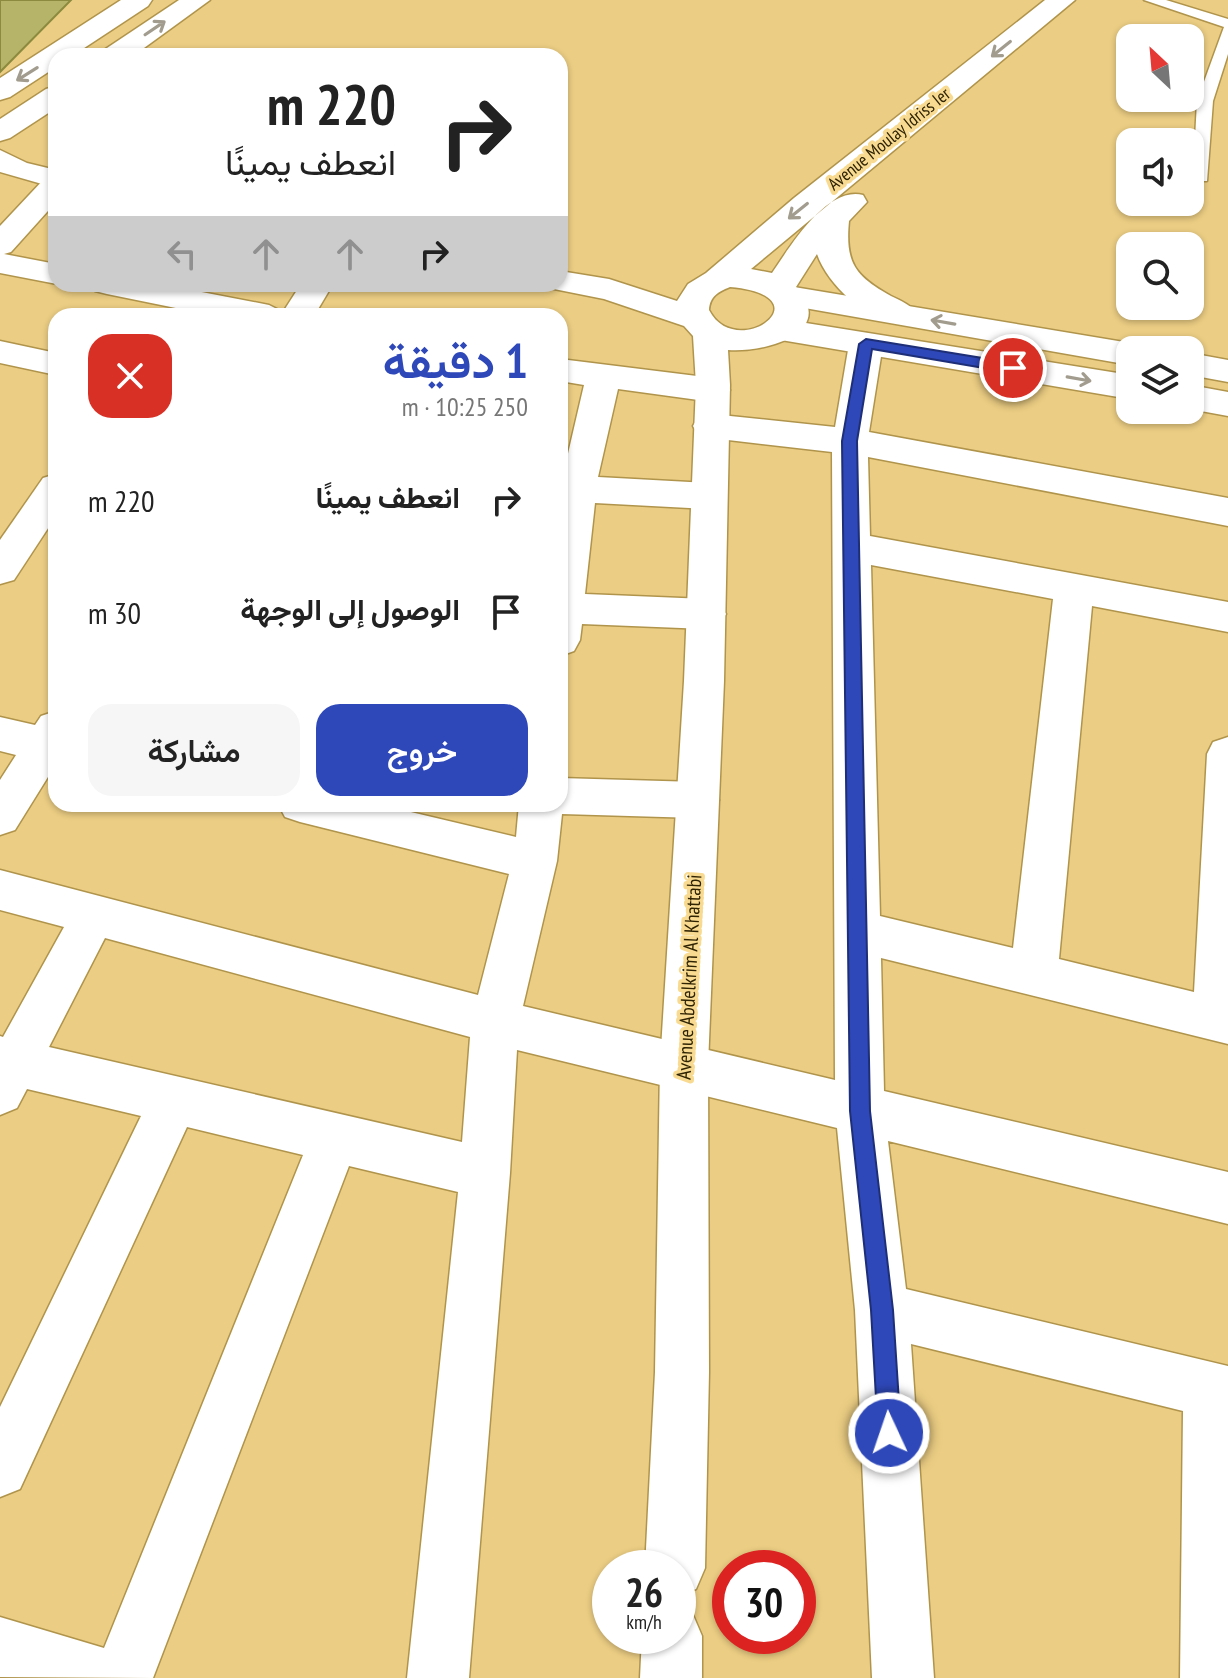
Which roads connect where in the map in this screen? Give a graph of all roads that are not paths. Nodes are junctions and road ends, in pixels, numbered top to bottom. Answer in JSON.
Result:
{"nodes":[{"id":1,"x":139,"y":0,"type":"edge"},
{"id":2,"x":197,"y":0,"type":"edge"},
{"id":3,"x":1151,"y":0,"type":"edge"},
{"id":4,"x":1075,"y":4,"type":"edge"},
{"id":5,"x":1228,"y":24,"type":"edge"},
{"id":6,"x":1228,"y":31,"type":"edge"},
{"id":7,"x":66,"y":48,"type":"edge"},
{"id":8,"x":126,"y":48,"type":"edge"},
{"id":9,"x":48,"y":60,"type":"edge"},
{"id":10,"x":0,"y":91,"type":"edge"},
{"id":11,"x":48,"y":100,"type":"edge"},
{"id":12,"x":0,"y":132,"type":"edge"},
{"id":13,"x":1204,"y":152,"type":"edge"},
{"id":14,"x":5,"y":166,"type":"edge"},
{"id":15,"x":48,"y":179,"type":"edge"},
{"id":16,"x":48,"y":190,"type":"edge"},
{"id":17,"x":834,"y":217,"type":"junction"},
{"id":18,"x":0,"y":245,"type":"edge"},
{"id":19,"x":0,"y":263,"type":"edge"},
{"id":20,"x":48,"y":272,"type":"edge"},
{"id":21,"x":568,"y":282,"type":"edge"},
{"id":22,"x":148,"y":292,"type":"edge"},
{"id":23,"x":784,"y":292,"type":"junction"},
{"id":24,"x":706,"y":305,"type":"junction"},
{"id":25,"x":228,"y":308,"type":"edge"},
{"id":26,"x":883,"y":329,"type":"junction"},
{"id":27,"x":771,"y":334,"type":"junction"},
{"id":28,"x":1116,"y":353,"type":"edge"},
{"id":29,"x":27,"y":358,"type":"edge"},
{"id":30,"x":1204,"y":367,"type":"edge"},
{"id":31,"x":568,"y":371,"type":"edge"},
{"id":32,"x":1228,"y":371,"type":"edge"},
{"id":33,"x":604,"y":375,"type":"junction"},
{"id":34,"x":1116,"y":384,"type":"edge"},
{"id":35,"x":0,"y":391,"type":"edge"},
{"id":36,"x":712,"y":400,"type":"junction"},
{"id":37,"x":1204,"y":400,"type":"edge"},
{"id":38,"x":1228,"y":404,"type":"edge"},
{"id":39,"x":850,"y":441,"type":"junction"},
{"id":40,"x":573,"y":473,"type":"edge"},
{"id":41,"x":708,"y":496,"type":"junction"},
{"id":42,"x":48,"y":499,"type":"edge"},
{"id":43,"x":1228,"y":512,"type":"edge"},
{"id":44,"x":568,"y":542,"type":"edge"},
{"id":45,"x":851,"y":547,"type":"junction"},
{"id":46,"x":0,"y":570,"type":"edge"},
{"id":47,"x":1074,"y":588,"type":"junction"},
{"id":48,"x":706,"y":614,"type":"junction"},
{"id":49,"x":1228,"y":617,"type":"edge"},
{"id":50,"x":568,"y":624,"type":"edge"},
{"id":51,"x":0,"y":734,"type":"edge"},
{"id":52,"x":48,"y":739,"type":"edge"},
{"id":53,"x":48,"y":747,"type":"edge"},
{"id":54,"x":1228,"y":754,"type":"edge"},
{"id":55,"x":568,"y":796,"type":"edge"},
{"id":56,"x":697,"y":800,"type":"junction"},
{"id":57,"x":335,"y":812,"type":"edge"},
{"id":58,"x":540,"y":812,"type":"edge"},
{"id":59,"x":0,"y":817,"type":"edge"},
{"id":60,"x":535,"y":861,"type":"junction"},
{"id":61,"x":0,"y":890,"type":"edge"},
{"id":62,"x":93,"y":917,"type":"junction"},
{"id":63,"x":856,"y":931,"type":"junction"},
{"id":64,"x":1034,"y":972,"type":"junction"},
{"id":65,"x":1222,"y":1020,"type":"edge"},
{"id":66,"x":495,"y":1022,"type":"junction"},
{"id":67,"x":684,"y":1065,"type":"junction"},
{"id":68,"x":5,"y":1071,"type":"edge"},
{"id":69,"x":174,"y":1100,"type":"junction"},
{"id":70,"x":860,"y":1111,"type":"junction"},
{"id":71,"x":335,"y":1138,"type":"junction"},
{"id":72,"x":485,"y":1173,"type":"junction"},
{"id":73,"x":1228,"y":1198,"type":"edge"},
{"id":74,"x":882,"y":1310,"type":"junction"},
{"id":75,"x":1220,"y":1392,"type":"edge"},
{"id":76,"x":0,"y":1469,"type":"edge"},
{"id":77,"x":676,"y":1550,"type":"edge"},
{"id":78,"x":0,"y":1647,"type":"edge"},
{"id":79,"x":672,"y":1654,"type":"edge"},
{"id":80,"x":102,"y":1678,"type":"edge"},
{"id":81,"x":122,"y":1678,"type":"edge"},
{"id":82,"x":438,"y":1678,"type":"edge"},
{"id":83,"x":671,"y":1678,"type":"edge"},
{"id":84,"x":903,"y":1678,"type":"edge"},
{"id":85,"x":1211,"y":1678,"type":"edge"}],
"edges":[{"from":1,"to":7,"type":"street","one_way":true},
{"from":8,"to":2,"type":"street","one_way":true},
{"from":3,"to":5,"type":"lane"},
{"from":4,"to":17,"type":"street","name":"Avenue Moulay Idriss Ier"},
{"from":4,"to":24,"type":"street","name":"Avenue Moulay Idriss Ier","one_way":true},
{"from":6,"to":13,"type":"lane"},
{"from":9,"to":10,"type":"street","one_way":true},
{"from":11,"to":12,"type":"street"},
{"from":14,"to":15,"type":"street"},
{"from":16,"to":18,"type":"street"},
{"from":17,"to":23,"type":"street","name":"Avenue Moulay Idriss Ier"},
{"from":17,"to":26,"type":"street"},
{"from":19,"to":20,"type":"street"},
{"from":21,"to":24,"type":"street"},
{"from":22,"to":25,"type":"street"},
{"from":23,"to":24,"type":"street"},
{"from":23,"to":26,"type":"street"},
{"from":23,"to":27,"type":"street","name":"Avenue Moulay Idriss Ier"},
{"from":24,"to":27,"type":"street"},
{"from":24,"to":36,"type":"street","name":"Avenue Abdelkrim Al Khattabi"},
{"from":26,"to":27,"type":"street"},
{"from":28,"to":26,"type":"street","one_way":true},
{"from":26,"to":34,"type":"street","one_way":true},
{"from":26,"to":39,"type":"street"},
{"from":27,"to":36,"type":"street"},
{"from":29,"to":35,"type":"street"},
{"from":30,"to":32,"type":"street"},
{"from":31,"to":33,"type":"street"},
{"from":33,"to":36,"type":"street"},
{"from":33,"to":40,"type":"street"},
{"from":36,"to":39,"type":"street"},
{"from":36,"to":41,"type":"street","name":"Avenue Abdelkrim Al Khattabi"},
{"from":37,"to":38,"type":"street"},
{"from":39,"to":43,"type":"street"},
{"from":39,"to":45,"type":"street"},
{"from":40,"to":41,"type":"street"},
{"from":40,"to":44,"type":"street"},
{"from":41,"to":48,"type":"street","name":"Avenue Abdelkrim Al Khattabi"},
{"from":42,"to":46,"type":"street"},
{"from":45,"to":47,"type":"street"},
{"from":45,"to":63,"type":"street"},
{"from":47,"to":49,"type":"street"},
{"from":47,"to":64,"type":"street"},
{"from":48,"to":50,"type":"street"},
{"from":48,"to":56,"type":"street","name":"Avenue Abdelkrim Al Khattabi"},
{"from":51,"to":52,"type":"street"},
{"from":53,"to":59,"type":"street"},
{"from":54,"to":65,"type":"street"},
{"from":55,"to":56,"type":"street"},
{"from":56,"to":67,"type":"street","name":"Avenue Abdelkrim Al Khattabi"},
{"from":57,"to":60,"type":"street"},
{"from":58,"to":60,"type":"street"},
{"from":60,"to":66,"type":"street"},
{"from":61,"to":62,"type":"street"},
{"from":62,"to":66,"type":"street"},
{"from":62,"to":68,"type":"street"},
{"from":63,"to":64,"type":"street"},
{"from":63,"to":70,"type":"street"},
{"from":64,"to":65,"type":"street"},
{"from":66,"to":67,"type":"street"},
{"from":66,"to":72,"type":"street"},
{"from":67,"to":70,"type":"street"},
{"from":67,"to":77,"type":"street","name":"Avenue Abdelkrim Al Khattabi"},
{"from":68,"to":69,"type":"street"},
{"from":69,"to":71,"type":"street"},
{"from":69,"to":76,"type":"street"},
{"from":70,"to":73,"type":"street"},
{"from":70,"to":74,"type":"street"},
{"from":71,"to":72,"type":"street"},
{"from":71,"to":81,"type":"street"},
{"from":72,"to":82,"type":"street"},
{"from":74,"to":75,"type":"street"},
{"from":74,"to":84,"type":"street"},
{"from":75,"to":85,"type":"street"},
{"from":78,"to":80,"type":"street"},
{"from":79,"to":83,"type":"street"}]}
